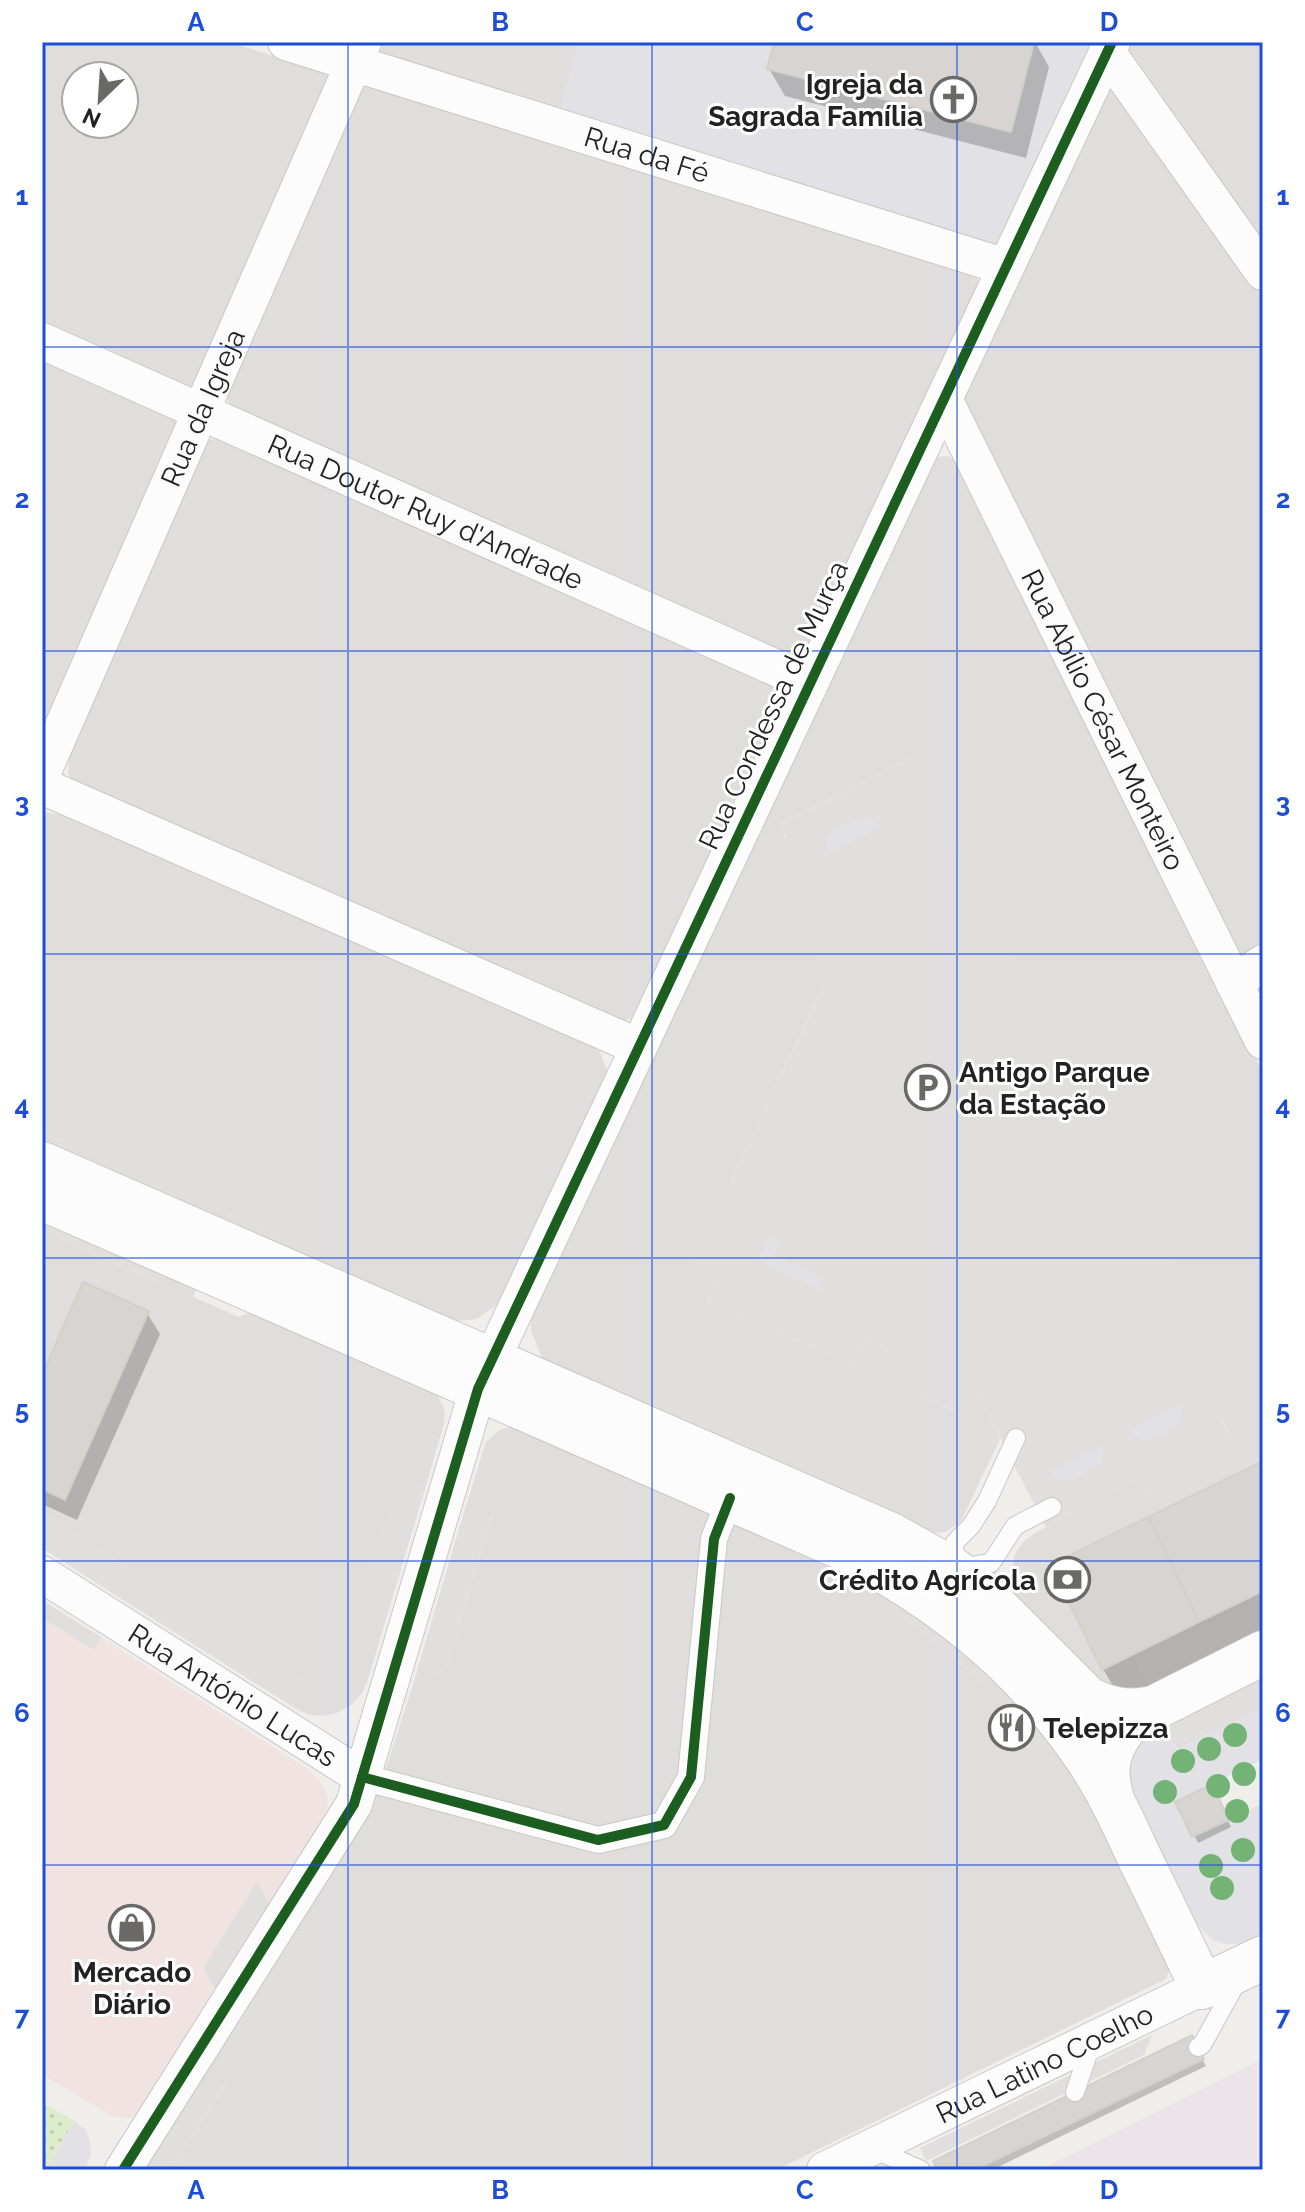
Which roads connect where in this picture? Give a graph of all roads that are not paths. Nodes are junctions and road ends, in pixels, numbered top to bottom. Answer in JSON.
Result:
{"nodes":[{"id":1,"x":286,"y":42,"type":"edge"},
{"id":2,"x":1110,"y":47,"type":"edge"},
{"id":3,"x":358,"y":53,"type":"edge"},
{"id":4,"x":1006,"y":267,"type":"junction"},
{"id":5,"x":1263,"y":272,"type":"edge"},
{"id":6,"x":42,"y":341,"type":"edge"},
{"id":7,"x":944,"y":399,"type":"junction"},
{"id":8,"x":201,"y":412,"type":"junction"},
{"id":9,"x":810,"y":683,"type":"junction"},
{"id":10,"x":42,"y":774,"type":"edge"},
{"id":11,"x":42,"y":786,"type":"edge"},
{"id":12,"x":1249,"y":973,"type":"edge"},
{"id":13,"x":1263,"y":1041,"type":"edge"},
{"id":14,"x":639,"y":1047,"type":"junction"},
{"id":15,"x":42,"y":1164,"type":"edge"},
{"id":16,"x":42,"y":1198,"type":"edge"},
{"id":17,"x":485,"y":1375,"type":"junction"},
{"id":18,"x":1016,"y":1438,"type":"dead end"},
{"id":19,"x":730,"y":1498,"type":"junction"},
{"id":20,"x":1052,"y":1507,"type":"dead end"},
{"id":21,"x":42,"y":1574,"type":"edge"},
{"id":22,"x":941,"y":1584,"type":"junction"},
{"id":23,"x":1263,"y":1653,"type":"edge"},
{"id":24,"x":1148,"y":1709,"type":"junction"},
{"id":25,"x":362,"y":1777,"type":"junction"},
{"id":26,"x":1112,"y":1799,"type":"junction"},
{"id":27,"x":1254,"y":1962,"type":"edge"},
{"id":28,"x":1202,"y":1987,"type":"junction"},
{"id":29,"x":1092,"y":2040,"type":"junction"},
{"id":30,"x":1198,"y":2047,"type":"dead end"},
{"id":31,"x":1075,"y":2092,"type":"dead end"},
{"id":32,"x":871,"y":2148,"type":"junction"},
{"id":33,"x":123,"y":2170,"type":"edge"},
{"id":34,"x":825,"y":2170,"type":"edge"},
{"id":35,"x":921,"y":2170,"type":"edge"}],
"edges":[{"from":1,"to":3,"type":"street","name":"Rua da Fé"},
{"from":2,"to":4,"type":"street","name":"Rua Condessa de Murça"},
{"from":2,"to":5,"type":"street"},
{"from":3,"to":4,"type":"street","name":"Rua da Fé"},
{"from":3,"to":8,"type":"street","name":"Rua da Igreja"},
{"from":4,"to":7,"type":"street","name":"Rua Condessa de Murça"},
{"from":6,"to":8,"type":"street","name":"Rua Doutor Ruy d'Andrade"},
{"from":7,"to":9,"type":"street","name":"Rua Condessa de Murça"},
{"from":7,"to":12,"type":"street","name":"Rua Abílio César Monteiro"},
{"from":8,"to":9,"type":"street","name":"Rua Doutor Ruy d'Andrade"},
{"from":8,"to":10,"type":"street","name":"Rua da Igreja"},
{"from":9,"to":14,"type":"street","name":"Rua Condessa de Murça"},
{"from":11,"to":14,"type":"street"},
{"from":12,"to":13,"type":"street","name":"Rua Abílio César Monteiro"},
{"from":14,"to":17,"type":"street","name":"Rua Condessa de Murça"},
{"from":15,"to":17,"type":"street"},
{"from":16,"to":17,"type":"street"},
{"from":17,"to":19,"type":"street"},
{"from":17,"to":22,"type":"street"},
{"from":17,"to":25,"type":"street","name":"Rua Condessa de Murça"},
{"from":18,"to":22,"type":"lane"},
{"from":19,"to":22,"type":"street"},
{"from":19,"to":25,"type":"street","name":"Rua António Lucas"},
{"from":20,"to":22,"type":"lane"},
{"from":21,"to":25,"type":"street","name":"Rua António Lucas"},
{"from":22,"to":24,"type":"street"},
{"from":22,"to":26,"type":"street"},
{"from":23,"to":24,"type":"street"},
{"from":24,"to":26,"type":"street"},
{"from":25,"to":33,"type":"street","name":"Rua Condessa de Murça"},
{"from":26,"to":28,"type":"street"},
{"from":27,"to":28,"type":"street","name":"Rua Latino Coelho"},
{"from":27,"to":30,"type":"lane"},
{"from":28,"to":29,"type":"street","name":"Rua Latino Coelho"},
{"from":29,"to":31,"type":"lane"},
{"from":29,"to":32,"type":"street","name":"Rua Latino Coelho"},
{"from":32,"to":34,"type":"street","name":"Rua Latino Coelho"},
{"from":32,"to":35,"type":"lane"}]}
